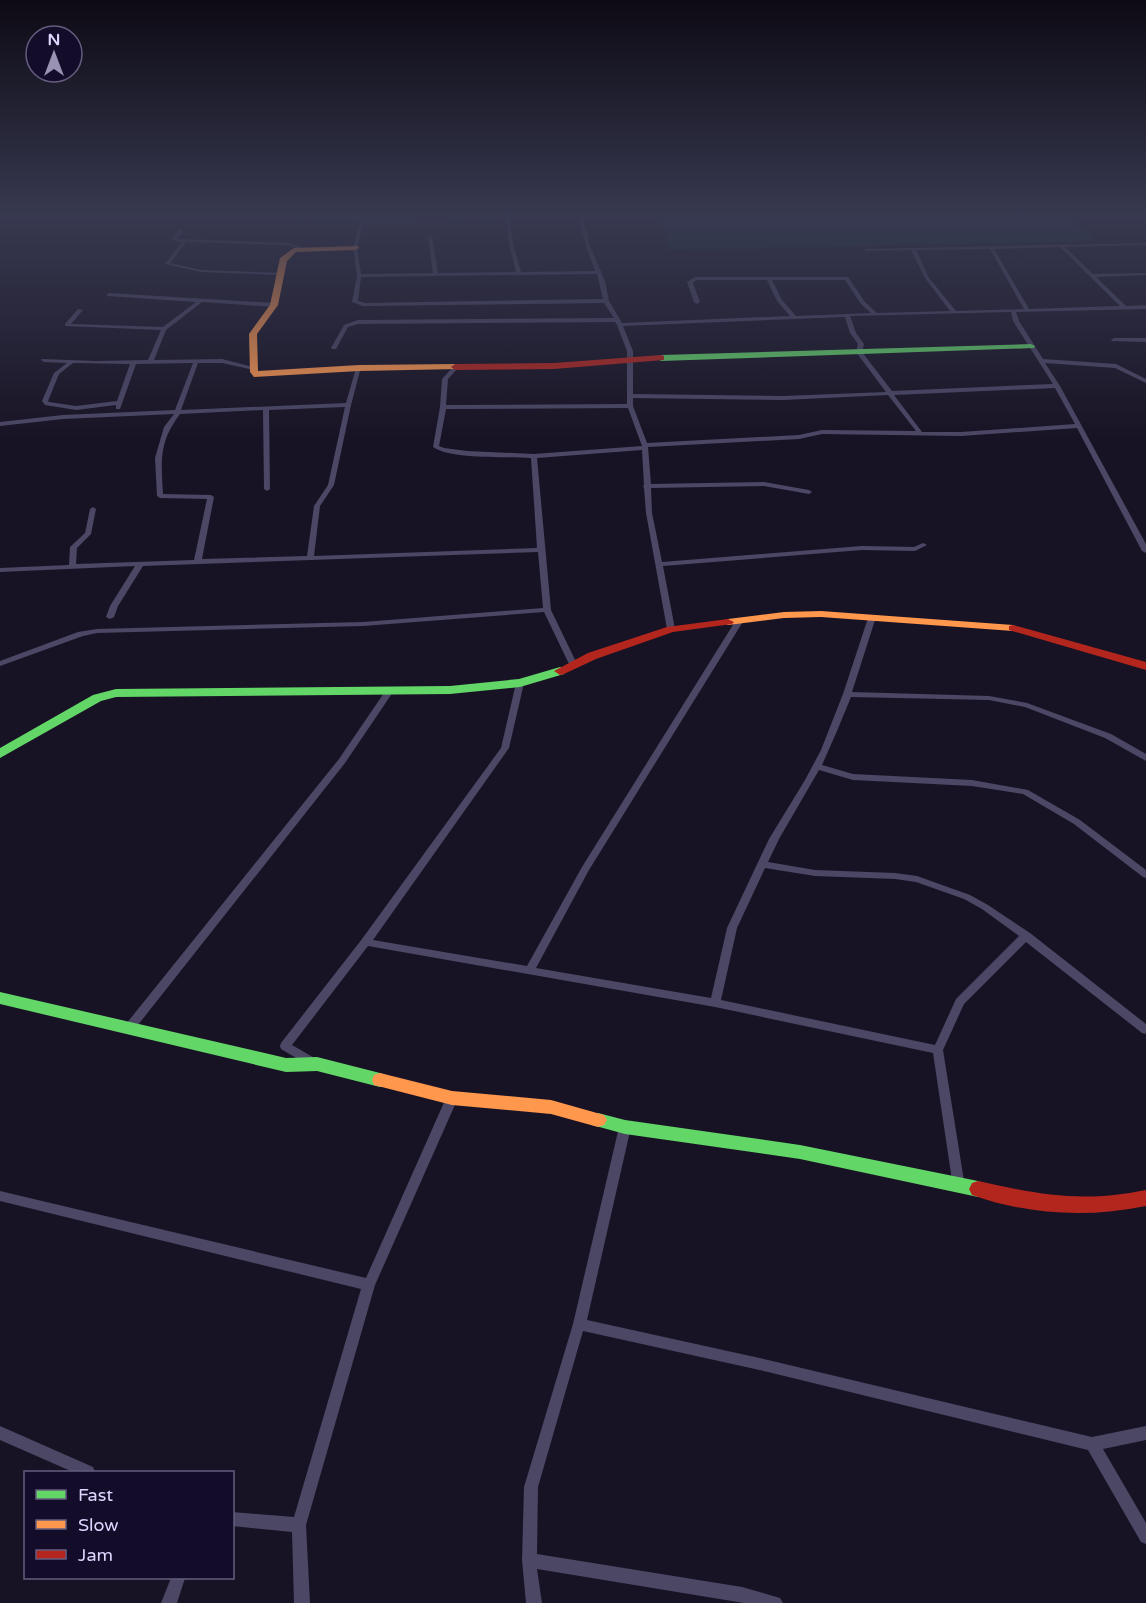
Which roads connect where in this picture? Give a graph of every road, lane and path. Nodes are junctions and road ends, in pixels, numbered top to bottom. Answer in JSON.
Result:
{"nodes":[{"id":1,"x":277,"y":290,"type":"edge"},
{"id":2,"x":357,"y":290,"type":"edge"},
{"id":3,"x":603,"y":290,"type":"edge"},
{"id":4,"x":693,"y":290,"type":"edge"},
{"id":5,"x":774,"y":290,"type":"edge"},
{"id":6,"x":854,"y":290,"type":"edge"},
{"id":7,"x":936,"y":290,"type":"edge"},
{"id":8,"x":1016,"y":290,"type":"edge"},
{"id":9,"x":1106,"y":290,"type":"edge"},
{"id":10,"x":110,"y":295,"type":"dead end"},
{"id":11,"x":606,"y":301,"type":"junction"},
{"id":12,"x":200,"y":302,"type":"junction"},
{"id":13,"x":697,"y":302,"type":"dead end"},
{"id":14,"x":274,"y":305,"type":"junction"},
{"id":15,"x":1146,"y":307,"type":"edge"},
{"id":16,"x":1125,"y":308,"type":"junction"},
{"id":17,"x":80,"y":310,"type":"dead end"},
{"id":18,"x":1013,"y":311,"type":"junction"},
{"id":19,"x":1028,"y":311,"type":"junction"},
{"id":20,"x":954,"y":312,"type":"junction"},
{"id":21,"x":847,"y":315,"type":"junction"},
{"id":22,"x":876,"y":315,"type":"junction"},
{"id":23,"x":795,"y":318,"type":"junction"},
{"id":24,"x":618,"y":322,"type":"junction"},
{"id":25,"x":164,"y":329,"type":"junction"},
{"id":26,"x":1114,"y":340,"type":"dead end"},
{"id":27,"x":1146,"y":340,"type":"edge"},
{"id":28,"x":1031,"y":346,"type":"junction"},
{"id":29,"x":334,"y":348,"type":"dead end"},
{"id":30,"x":859,"y":352,"type":"junction"},
{"id":31,"x":44,"y":360,"type":"dead end"},
{"id":32,"x":631,"y":360,"type":"junction"},
{"id":33,"x":73,"y":361,"type":"junction"},
{"id":34,"x":151,"y":361,"type":"junction"},
{"id":35,"x":1042,"y":361,"type":"junction"},
{"id":36,"x":134,"y":362,"type":"junction"},
{"id":37,"x":196,"y":362,"type":"junction"},
{"id":38,"x":254,"y":368,"type":"junction"},
{"id":39,"x":455,"y":368,"type":"junction"},
{"id":40,"x":359,"y":369,"type":"junction"},
{"id":41,"x":1146,"y":381,"type":"edge"},
{"id":42,"x":1057,"y":386,"type":"junction"},
{"id":43,"x":888,"y":393,"type":"junction"},
{"id":44,"x":629,"y":396,"type":"junction"},
{"id":45,"x":119,"y":403,"type":"junction"},
{"id":46,"x":348,"y":405,"type":"junction"},
{"id":47,"x":630,"y":406,"type":"junction"},
{"id":48,"x":443,"y":407,"type":"junction"},
{"id":49,"x":266,"y":410,"type":"junction"},
{"id":50,"x":177,"y":414,"type":"junction"},
{"id":51,"x":115,"y":416,"type":"junction"},
{"id":52,"x":0,"y":424,"type":"edge"},
{"id":53,"x":1078,"y":426,"type":"junction"},
{"id":54,"x":920,"y":433,"type":"junction"},
{"id":55,"x":645,"y":447,"type":"junction"},
{"id":56,"x":534,"y":456,"type":"junction"},
{"id":57,"x":646,"y":486,"type":"junction"},
{"id":58,"x":267,"y":489,"type":"dead end"},
{"id":59,"x":809,"y":492,"type":"dead end"},
{"id":60,"x":93,"y":509,"type":"dead end"},
{"id":61,"x":923,"y":545,"type":"dead end"},
{"id":62,"x":541,"y":550,"type":"junction"},
{"id":63,"x":1146,"y":551,"type":"edge"},
{"id":64,"x":310,"y":559,"type":"junction"},
{"id":65,"x":198,"y":560,"type":"junction"},
{"id":66,"x":141,"y":563,"type":"junction"},
{"id":67,"x":660,"y":564,"type":"junction"},
{"id":68,"x":72,"y":566,"type":"junction"},
{"id":69,"x":0,"y":570,"type":"edge"},
{"id":70,"x":547,"y":610,"type":"junction"},
{"id":71,"x":110,"y":617,"type":"dead end"},
{"id":72,"x":873,"y":618,"type":"junction"},
{"id":73,"x":740,"y":620,"type":"junction"},
{"id":74,"x":671,"y":629,"type":"junction"},
{"id":75,"x":0,"y":664,"type":"edge"},
{"id":76,"x":574,"y":666,"type":"junction"},
{"id":77,"x":1146,"y":666,"type":"edge"},
{"id":78,"x":520,"y":683,"type":"junction"},
{"id":79,"x":389,"y":692,"type":"junction"},
{"id":80,"x":848,"y":694,"type":"junction"},
{"id":81,"x":0,"y":754,"type":"edge"},
{"id":82,"x":1146,"y":758,"type":"edge"},
{"id":83,"x":817,"y":767,"type":"junction"},
{"id":84,"x":762,"y":864,"type":"junction"},
{"id":85,"x":1146,"y":875,"type":"edge"},
{"id":86,"x":1026,"y":936,"type":"junction"},
{"id":87,"x":366,"y":942,"type":"junction"},
{"id":88,"x":529,"y":971,"type":"junction"},
{"id":89,"x":0,"y":998,"type":"edge"},
{"id":90,"x":715,"y":1003,"type":"junction"},
{"id":91,"x":130,"y":1027,"type":"junction"},
{"id":92,"x":1146,"y":1030,"type":"edge"},
{"id":93,"x":939,"y":1050,"type":"junction"},
{"id":94,"x":316,"y":1064,"type":"junction"},
{"id":95,"x":452,"y":1098,"type":"junction"},
{"id":96,"x":625,"y":1127,"type":"junction"},
{"id":97,"x":959,"y":1187,"type":"junction"},
{"id":98,"x":0,"y":1196,"type":"edge"},
{"id":99,"x":1146,"y":1198,"type":"edge"},
{"id":100,"x":369,"y":1285,"type":"junction"},
{"id":101,"x":579,"y":1324,"type":"junction"},
{"id":102,"x":0,"y":1433,"type":"edge"},
{"id":103,"x":1146,"y":1433,"type":"edge"},
{"id":104,"x":1092,"y":1444,"type":"junction"},
{"id":105,"x":84,"y":1471,"type":"edge"},
{"id":106,"x":234,"y":1519,"type":"edge"},
{"id":107,"x":299,"y":1525,"type":"junction"},
{"id":108,"x":1146,"y":1537,"type":"edge"},
{"id":109,"x":529,"y":1560,"type":"junction"},
{"id":110,"x":178,"y":1579,"type":"edge"},
{"id":111,"x":170,"y":1603,"type":"edge"},
{"id":112,"x":302,"y":1603,"type":"edge"},
{"id":113,"x":534,"y":1603,"type":"edge"},
{"id":114,"x":775,"y":1603,"type":"edge"}],
"edges":[{"from":1,"to":14,"type":"street"},
{"from":2,"to":11,"type":"street"},
{"from":3,"to":11,"type":"street"},
{"from":4,"to":13,"type":"street"},
{"from":5,"to":23,"type":"street"},
{"from":6,"to":22,"type":"street"},
{"from":7,"to":20,"type":"street"},
{"from":8,"to":19,"type":"street"},
{"from":9,"to":16,"type":"street"},
{"from":10,"to":12,"type":"street"},
{"from":11,"to":24,"type":"street"},
{"from":12,"to":14,"type":"street"},
{"from":12,"to":25,"type":"street"},
{"from":14,"to":38,"type":"street"},
{"from":15,"to":16,"type":"street"},
{"from":16,"to":19,"type":"street"},
{"from":17,"to":25,"type":"street"},
{"from":18,"to":19,"type":"street"},
{"from":18,"to":20,"type":"street"},
{"from":18,"to":28,"type":"street"},
{"from":20,"to":22,"type":"street"},
{"from":21,"to":22,"type":"street"},
{"from":21,"to":23,"type":"street"},
{"from":21,"to":30,"type":"street"},
{"from":23,"to":24,"type":"street"},
{"from":24,"to":29,"type":"street"},
{"from":24,"to":32,"type":"street"},
{"from":25,"to":34,"type":"street"},
{"from":26,"to":27,"type":"street"},
{"from":28,"to":30,"type":"street"},
{"from":28,"to":35,"type":"street"},
{"from":30,"to":32,"type":"street"},
{"from":30,"to":43,"type":"street"},
{"from":31,"to":33,"type":"street"},
{"from":32,"to":39,"type":"street"},
{"from":32,"to":44,"type":"street"},
{"from":33,"to":36,"type":"street"},
{"from":33,"to":45,"type":"street"},
{"from":34,"to":36,"type":"street"},
{"from":34,"to":37,"type":"street"},
{"from":35,"to":41,"type":"street"},
{"from":35,"to":42,"type":"street"},
{"from":36,"to":45,"type":"street"},
{"from":37,"to":38,"type":"street"},
{"from":37,"to":50,"type":"street"},
{"from":38,"to":40,"type":"street"},
{"from":39,"to":40,"type":"street"},
{"from":39,"to":48,"type":"street"},
{"from":40,"to":46,"type":"street"},
{"from":42,"to":43,"type":"street"},
{"from":42,"to":53,"type":"street"},
{"from":43,"to":44,"type":"street"},
{"from":43,"to":54,"type":"street"},
{"from":44,"to":47,"type":"street"},
{"from":45,"to":51,"type":"street"},
{"from":46,"to":49,"type":"street"},
{"from":46,"to":64,"type":"street"},
{"from":47,"to":48,"type":"street"},
{"from":47,"to":55,"type":"street"},
{"from":48,"to":56,"type":"street"},
{"from":49,"to":50,"type":"street"},
{"from":49,"to":58,"type":"street"},
{"from":50,"to":51,"type":"street"},
{"from":50,"to":65,"type":"street"},
{"from":51,"to":52,"type":"street"},
{"from":53,"to":54,"type":"street"},
{"from":53,"to":63,"type":"street"},
{"from":54,"to":55,"type":"street"},
{"from":55,"to":56,"type":"street"},
{"from":55,"to":57,"type":"street"},
{"from":56,"to":62,"type":"street"},
{"from":57,"to":59,"type":"street"},
{"from":57,"to":67,"type":"street"},
{"from":60,"to":68,"type":"street"},
{"from":61,"to":67,"type":"street"},
{"from":62,"to":64,"type":"street"},
{"from":62,"to":70,"type":"street"},
{"from":64,"to":65,"type":"street"},
{"from":65,"to":66,"type":"street"},
{"from":66,"to":68,"type":"street"},
{"from":66,"to":71,"type":"street"},
{"from":67,"to":74,"type":"street"},
{"from":68,"to":69,"type":"street"},
{"from":70,"to":75,"type":"street"},
{"from":70,"to":76,"type":"street"},
{"from":72,"to":73,"type":"street"},
{"from":72,"to":77,"type":"street"},
{"from":72,"to":80,"type":"street"},
{"from":73,"to":74,"type":"street"},
{"from":73,"to":88,"type":"street"},
{"from":74,"to":76,"type":"street"},
{"from":76,"to":78,"type":"street"},
{"from":78,"to":79,"type":"street"},
{"from":78,"to":87,"type":"street"},
{"from":79,"to":81,"type":"street"},
{"from":79,"to":91,"type":"street"},
{"from":80,"to":82,"type":"street"},
{"from":80,"to":83,"type":"street"},
{"from":83,"to":84,"type":"street"},
{"from":83,"to":85,"type":"street"},
{"from":84,"to":86,"type":"street"},
{"from":84,"to":90,"type":"street"},
{"from":86,"to":92,"type":"street"},
{"from":86,"to":93,"type":"street"},
{"from":87,"to":88,"type":"street"},
{"from":87,"to":94,"type":"street"},
{"from":88,"to":90,"type":"street"},
{"from":89,"to":91,"type":"street"},
{"from":90,"to":93,"type":"street"},
{"from":91,"to":94,"type":"street"},
{"from":93,"to":97,"type":"street"},
{"from":94,"to":95,"type":"street"},
{"from":95,"to":96,"type":"street"},
{"from":95,"to":100,"type":"street"},
{"from":96,"to":97,"type":"street"},
{"from":96,"to":101,"type":"street"},
{"from":97,"to":99,"type":"street"},
{"from":98,"to":100,"type":"street"},
{"from":100,"to":107,"type":"street"},
{"from":101,"to":104,"type":"street"},
{"from":101,"to":109,"type":"street"},
{"from":102,"to":105,"type":"street"},
{"from":103,"to":104,"type":"street"},
{"from":104,"to":108,"type":"street"},
{"from":106,"to":107,"type":"street"},
{"from":107,"to":112,"type":"street"},
{"from":109,"to":113,"type":"street"},
{"from":109,"to":114,"type":"street"},
{"from":110,"to":111,"type":"street"}]}
